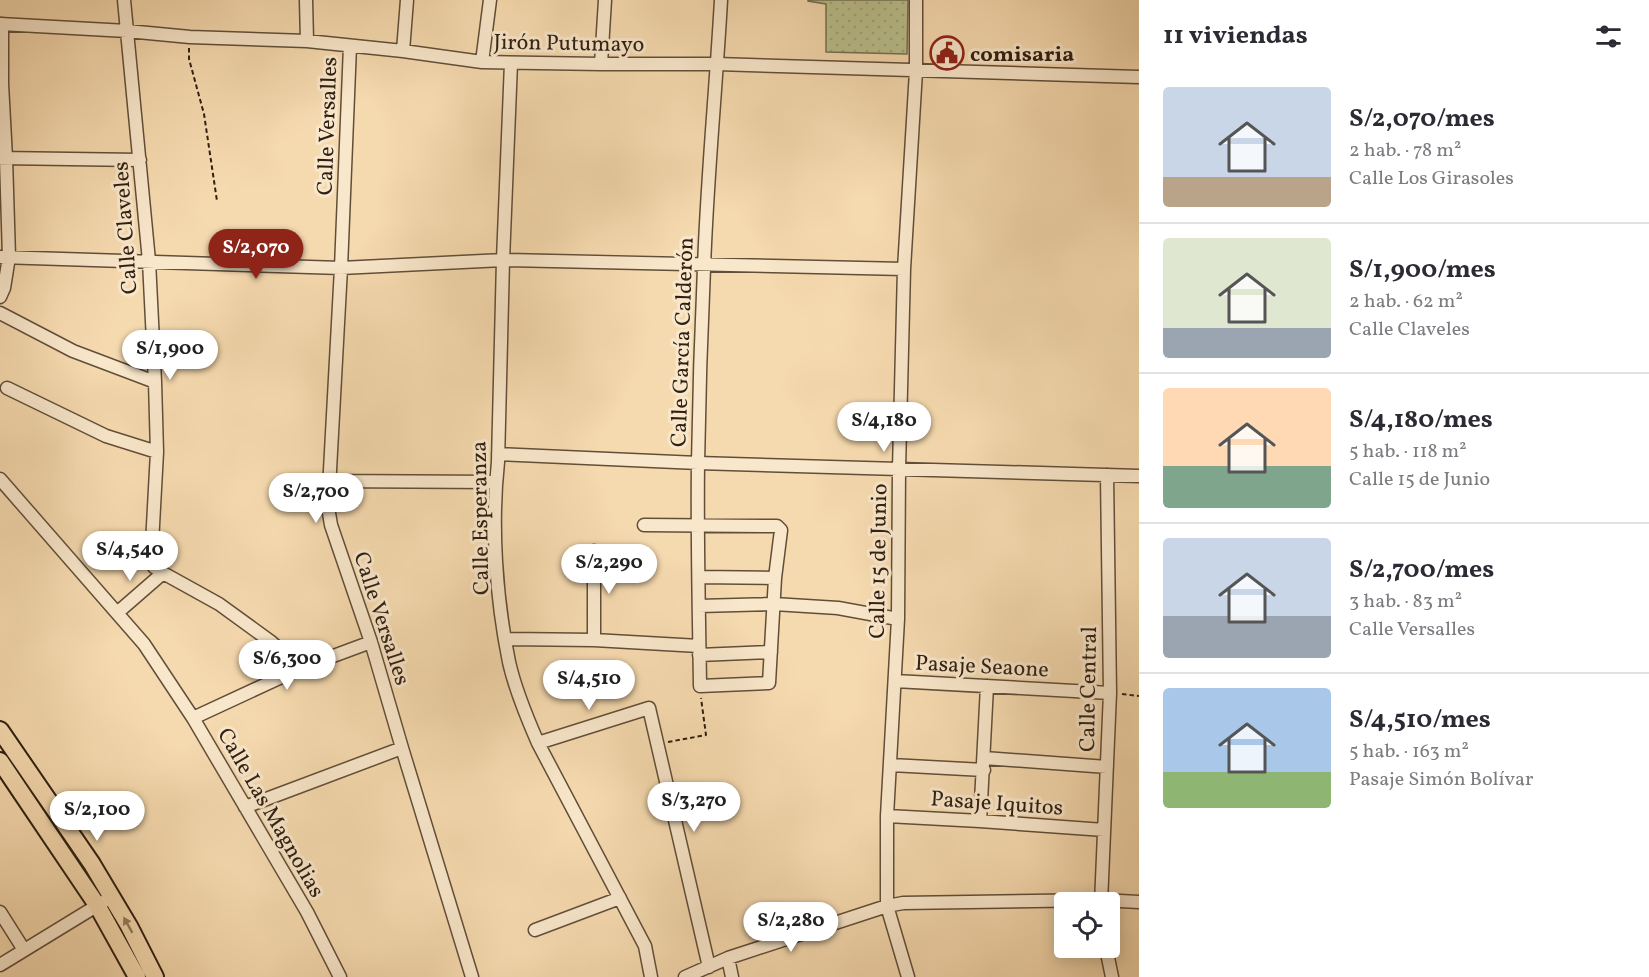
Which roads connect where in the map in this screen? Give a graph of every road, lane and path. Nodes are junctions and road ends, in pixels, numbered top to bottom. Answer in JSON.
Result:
{"nodes":[{"id":1,"x":124,"y":0,"type":"edge"},
{"id":2,"x":306,"y":0,"type":"edge"},
{"id":3,"x":407,"y":0,"type":"edge"},
{"id":4,"x":490,"y":0,"type":"edge"},
{"id":5,"x":604,"y":0,"type":"edge"},
{"id":6,"x":721,"y":0,"type":"edge"},
{"id":7,"x":916,"y":0,"type":"edge"},
{"id":8,"x":1,"y":24,"type":"edge"},
{"id":9,"x":127,"y":31,"type":"junction"},
{"id":10,"x":190,"y":37,"type":"junction"},
{"id":11,"x":307,"y":41,"type":"junction"},
{"id":12,"x":350,"y":46,"type":"junction"},
{"id":13,"x":403,"y":51,"type":"junction"},
{"id":14,"x":482,"y":62,"type":"junction"},
{"id":15,"x":511,"y":63,"type":"junction"},
{"id":16,"x":601,"y":64,"type":"junction"},
{"id":17,"x":717,"y":64,"type":"junction"},
{"id":18,"x":916,"y":71,"type":"junction"},
{"id":19,"x":1139,"y":77,"type":"edge"},
{"id":20,"x":3,"y":158,"type":"edge"},
{"id":21,"x":140,"y":160,"type":"junction"},
{"id":22,"x":217,"y":201,"type":"dead end"},
{"id":23,"x":4,"y":257,"type":"edge"},
{"id":24,"x":503,"y":260,"type":"junction"},
{"id":25,"x":149,"y":261,"type":"junction"},
{"id":26,"x":704,"y":266,"type":"junction"},
{"id":27,"x":341,"y":268,"type":"junction"},
{"id":28,"x":904,"y":269,"type":"junction"},
{"id":29,"x":0,"y":297,"type":"edge"},
{"id":30,"x":0,"y":313,"type":"edge"},
{"id":31,"x":155,"y":382,"type":"junction"},
{"id":32,"x":7,"y":388,"type":"dead end"},
{"id":33,"x":158,"y":452,"type":"junction"},
{"id":34,"x":498,"y":454,"type":"junction"},
{"id":35,"x":698,"y":463,"type":"junction"},
{"id":36,"x":899,"y":469,"type":"junction"},
{"id":37,"x":1107,"y":476,"type":"junction"},
{"id":38,"x":1139,"y":476,"type":"edge"},
{"id":39,"x":0,"y":479,"type":"edge"},
{"id":40,"x":328,"y":482,"type":"junction"},
{"id":41,"x":496,"y":482,"type":"junction"},
{"id":42,"x":699,"y":524,"type":"junction"},
{"id":43,"x":644,"y":525,"type":"dead end"},
{"id":44,"x":594,"y":551,"type":"dead end"},
{"id":45,"x":163,"y":573,"type":"junction"},
{"id":46,"x":699,"y":577,"type":"junction"},
{"id":47,"x":775,"y":578,"type":"junction"},
{"id":48,"x":774,"y":604,"type":"junction"},
{"id":49,"x":699,"y":606,"type":"junction"},
{"id":50,"x":117,"y":613,"type":"junction"},
{"id":51,"x":898,"y":619,"type":"junction"},
{"id":52,"x":505,"y":639,"type":"junction"},
{"id":53,"x":594,"y":640,"type":"junction"},
{"id":54,"x":371,"y":642,"type":"junction"},
{"id":55,"x":699,"y":651,"type":"junction"},
{"id":56,"x":771,"y":652,"type":"junction"},
{"id":57,"x":301,"y":669,"type":"junction"},
{"id":58,"x":895,"y":681,"type":"junction"},
{"id":59,"x":700,"y":686,"type":"junction"},
{"id":60,"x":987,"y":686,"type":"junction"},
{"id":61,"x":1110,"y":693,"type":"junction"},
{"id":62,"x":1139,"y":696,"type":"edge"},
{"id":63,"x":193,"y":718,"type":"junction"},
{"id":64,"x":0,"y":730,"type":"edge"},
{"id":65,"x":538,"y":743,"type":"junction"},
{"id":66,"x":658,"y":744,"type":"junction"},
{"id":67,"x":402,"y":748,"type":"junction"},
{"id":68,"x":0,"y":761,"type":"edge"},
{"id":69,"x":984,"y":764,"type":"junction"},
{"id":70,"x":891,"y":765,"type":"junction"},
{"id":71,"x":1107,"y":767,"type":"junction"},
{"id":72,"x":245,"y":807,"type":"junction"},
{"id":73,"x":887,"y":816,"type":"junction"},
{"id":74,"x":980,"y":820,"type":"junction"},
{"id":75,"x":1104,"y":830,"type":"junction"},
{"id":76,"x":1101,"y":892,"type":"edge"},
{"id":77,"x":620,"y":898,"type":"junction"},
{"id":78,"x":104,"y":901,"type":"junction"},
{"id":79,"x":1054,"y":902,"type":"edge"},
{"id":80,"x":1120,"y":902,"type":"edge"},
{"id":81,"x":1139,"y":902,"type":"edge"},
{"id":82,"x":887,"y":906,"type":"junction"},
{"id":83,"x":0,"y":912,"type":"edge"},
{"id":84,"x":535,"y":930,"type":"dead end"},
{"id":85,"x":24,"y":950,"type":"junction"},
{"id":86,"x":728,"y":958,"type":"junction"},
{"id":87,"x":1108,"y":958,"type":"edge"},
{"id":88,"x":0,"y":965,"type":"edge"},
{"id":89,"x":709,"y":967,"type":"junction"},
{"id":90,"x":137,"y":977,"type":"edge"},
{"id":91,"x":155,"y":977,"type":"edge"},
{"id":92,"x":340,"y":977,"type":"edge"},
{"id":93,"x":472,"y":977,"type":"edge"},
{"id":94,"x":651,"y":977,"type":"edge"},
{"id":95,"x":685,"y":977,"type":"edge"},
{"id":96,"x":732,"y":977,"type":"edge"},
{"id":97,"x":908,"y":977,"type":"edge"},
{"id":98,"x":1112,"y":977,"type":"edge"}],
"edges":[{"from":1,"to":9,"type":"street","name":"Calle Claveles"},
{"from":2,"to":11,"type":"street"},
{"from":3,"to":13,"type":"street"},
{"from":4,"to":14,"type":"street"},
{"from":5,"to":16,"type":"street"},
{"from":6,"to":17,"type":"street","name":"Calle García Calderón"},
{"from":7,"to":18,"type":"street","name":"Calle 15 de Junio"},
{"from":8,"to":9,"type":"street","name":"Jirón Putumayo"},
{"from":8,"to":20,"type":"street"},
{"from":9,"to":10,"type":"street","name":"Jirón Putumayo"},
{"from":9,"to":21,"type":"street","name":"Calle Claveles"},
{"from":10,"to":11,"type":"street","name":"Jirón Putumayo"},
{"from":10,"to":22,"type":"path"},
{"from":11,"to":12,"type":"street","name":"Jirón Putumayo"},
{"from":12,"to":13,"type":"street","name":"Jirón Putumayo"},
{"from":12,"to":27,"type":"street","name":"Calle Versalles"},
{"from":13,"to":14,"type":"street","name":"Jirón Putumayo"},
{"from":14,"to":15,"type":"street","name":"Jirón Putumayo"},
{"from":15,"to":16,"type":"street","name":"Jirón Putumayo"},
{"from":15,"to":24,"type":"street","name":"Calle Esperanza"},
{"from":16,"to":17,"type":"street","name":"Jirón Putumayo"},
{"from":17,"to":18,"type":"street","name":"Jirón Putumayo"},
{"from":17,"to":26,"type":"street","name":"Calle García Calderón"},
{"from":18,"to":19,"type":"street","name":"Jirón Putumayo"},
{"from":18,"to":28,"type":"street","name":"Calle 15 de Junio"},
{"from":20,"to":21,"type":"street"},
{"from":20,"to":23,"type":"street"},
{"from":21,"to":25,"type":"street","name":"Calle Claveles"},
{"from":23,"to":25,"type":"street"},
{"from":23,"to":29,"type":"street"},
{"from":24,"to":26,"type":"street"},
{"from":24,"to":27,"type":"street"},
{"from":24,"to":34,"type":"street","name":"Calle Esperanza"},
{"from":25,"to":27,"type":"street"},
{"from":25,"to":31,"type":"street","name":"Calle Claveles"},
{"from":26,"to":28,"type":"street"},
{"from":26,"to":35,"type":"street","name":"Calle García Calderón"},
{"from":27,"to":40,"type":"street","name":"Calle Versalles"},
{"from":28,"to":36,"type":"street","name":"Calle 15 de Junio"},
{"from":30,"to":31,"type":"street"},
{"from":31,"to":33,"type":"street","name":"Calle Claveles"},
{"from":32,"to":33,"type":"street"},
{"from":33,"to":45,"type":"street","name":"Calle Claveles"},
{"from":34,"to":35,"type":"street"},
{"from":34,"to":41,"type":"street","name":"Calle Esperanza"},
{"from":35,"to":36,"type":"street"},
{"from":35,"to":42,"type":"street","name":"Calle García Calderón"},
{"from":36,"to":37,"type":"street"},
{"from":36,"to":51,"type":"street","name":"Calle 15 de Junio"},
{"from":37,"to":38,"type":"street"},
{"from":37,"to":61,"type":"street","name":"Calle Central"},
{"from":39,"to":50,"type":"street","name":"Calle Las Magnolias"},
{"from":40,"to":41,"type":"street"},
{"from":40,"to":54,"type":"street","name":"Calle Versalles"},
{"from":41,"to":52,"type":"street","name":"Calle Esperanza"},
{"from":42,"to":43,"type":"street"},
{"from":42,"to":46,"type":"street","name":"Calle García Calderón"},
{"from":42,"to":47,"type":"street"},
{"from":44,"to":53,"type":"street"},
{"from":45,"to":50,"type":"street"},
{"from":45,"to":57,"type":"street"},
{"from":46,"to":47,"type":"street"},
{"from":46,"to":49,"type":"street","name":"Calle García Calderón"},
{"from":47,"to":48,"type":"street"},
{"from":48,"to":49,"type":"street"},
{"from":48,"to":51,"type":"street"},
{"from":48,"to":56,"type":"street"},
{"from":49,"to":55,"type":"street","name":"Calle García Calderón"},
{"from":50,"to":63,"type":"street","name":"Calle Las Magnolias"},
{"from":51,"to":58,"type":"street","name":"Calle 15 de Junio"},
{"from":52,"to":53,"type":"street"},
{"from":52,"to":65,"type":"street","name":"Calle Esperanza"},
{"from":53,"to":55,"type":"street"},
{"from":54,"to":57,"type":"street"},
{"from":54,"to":67,"type":"street","name":"Calle Versalles"},
{"from":55,"to":56,"type":"street"},
{"from":55,"to":59,"type":"street","name":"Calle García Calderón"},
{"from":56,"to":59,"type":"street"},
{"from":57,"to":63,"type":"street"},
{"from":58,"to":60,"type":"street","name":"Pasaje Seaone"},
{"from":58,"to":70,"type":"street","name":"Calle 15 de Junio"},
{"from":59,"to":66,"type":"path"},
{"from":60,"to":61,"type":"street","name":"Pasaje Seaone"},
{"from":60,"to":69,"type":"street"},
{"from":61,"to":62,"type":"path"},
{"from":61,"to":71,"type":"street","name":"Calle Central"},
{"from":63,"to":72,"type":"street","name":"Calle Las Magnolias"},
{"from":64,"to":78,"type":"main road"},
{"from":65,"to":66,"type":"street"},
{"from":65,"to":77,"type":"street","name":"Calle Esperanza"},
{"from":66,"to":89,"type":"street"},
{"from":67,"to":72,"type":"street"},
{"from":67,"to":93,"type":"street","name":"Calle Versalles"},
{"from":68,"to":78,"type":"main road"},
{"from":69,"to":70,"type":"street"},
{"from":69,"to":71,"type":"street"},
{"from":69,"to":74,"type":"street"},
{"from":70,"to":73,"type":"street","name":"Calle 15 de Junio"},
{"from":71,"to":75,"type":"street","name":"Calle Central"},
{"from":72,"to":92,"type":"street","name":"Calle Las Magnolias"},
{"from":73,"to":74,"type":"street","name":"Pasaje Iquitos"},
{"from":73,"to":82,"type":"street","name":"Calle 15 de Junio"},
{"from":74,"to":75,"type":"street","name":"Pasaje Iquitos"},
{"from":75,"to":76,"type":"street","name":"Calle Central"},
{"from":77,"to":84,"type":"street"},
{"from":77,"to":94,"type":"street","name":"Calle Esperanza"},
{"from":78,"to":85,"type":"street"},
{"from":78,"to":90,"type":"main road"},
{"from":91,"to":78,"type":"main road","one_way":true},
{"from":79,"to":82,"type":"street"},
{"from":80,"to":81,"type":"street"},
{"from":82,"to":86,"type":"street"},
{"from":82,"to":97,"type":"street","name":"Calle 15 de Junio"},
{"from":83,"to":85,"type":"street"},
{"from":85,"to":88,"type":"street"},
{"from":86,"to":89,"type":"street"},
{"from":86,"to":96,"type":"street"},
{"from":87,"to":98,"type":"street"},
{"from":89,"to":95,"type":"street"}]}
